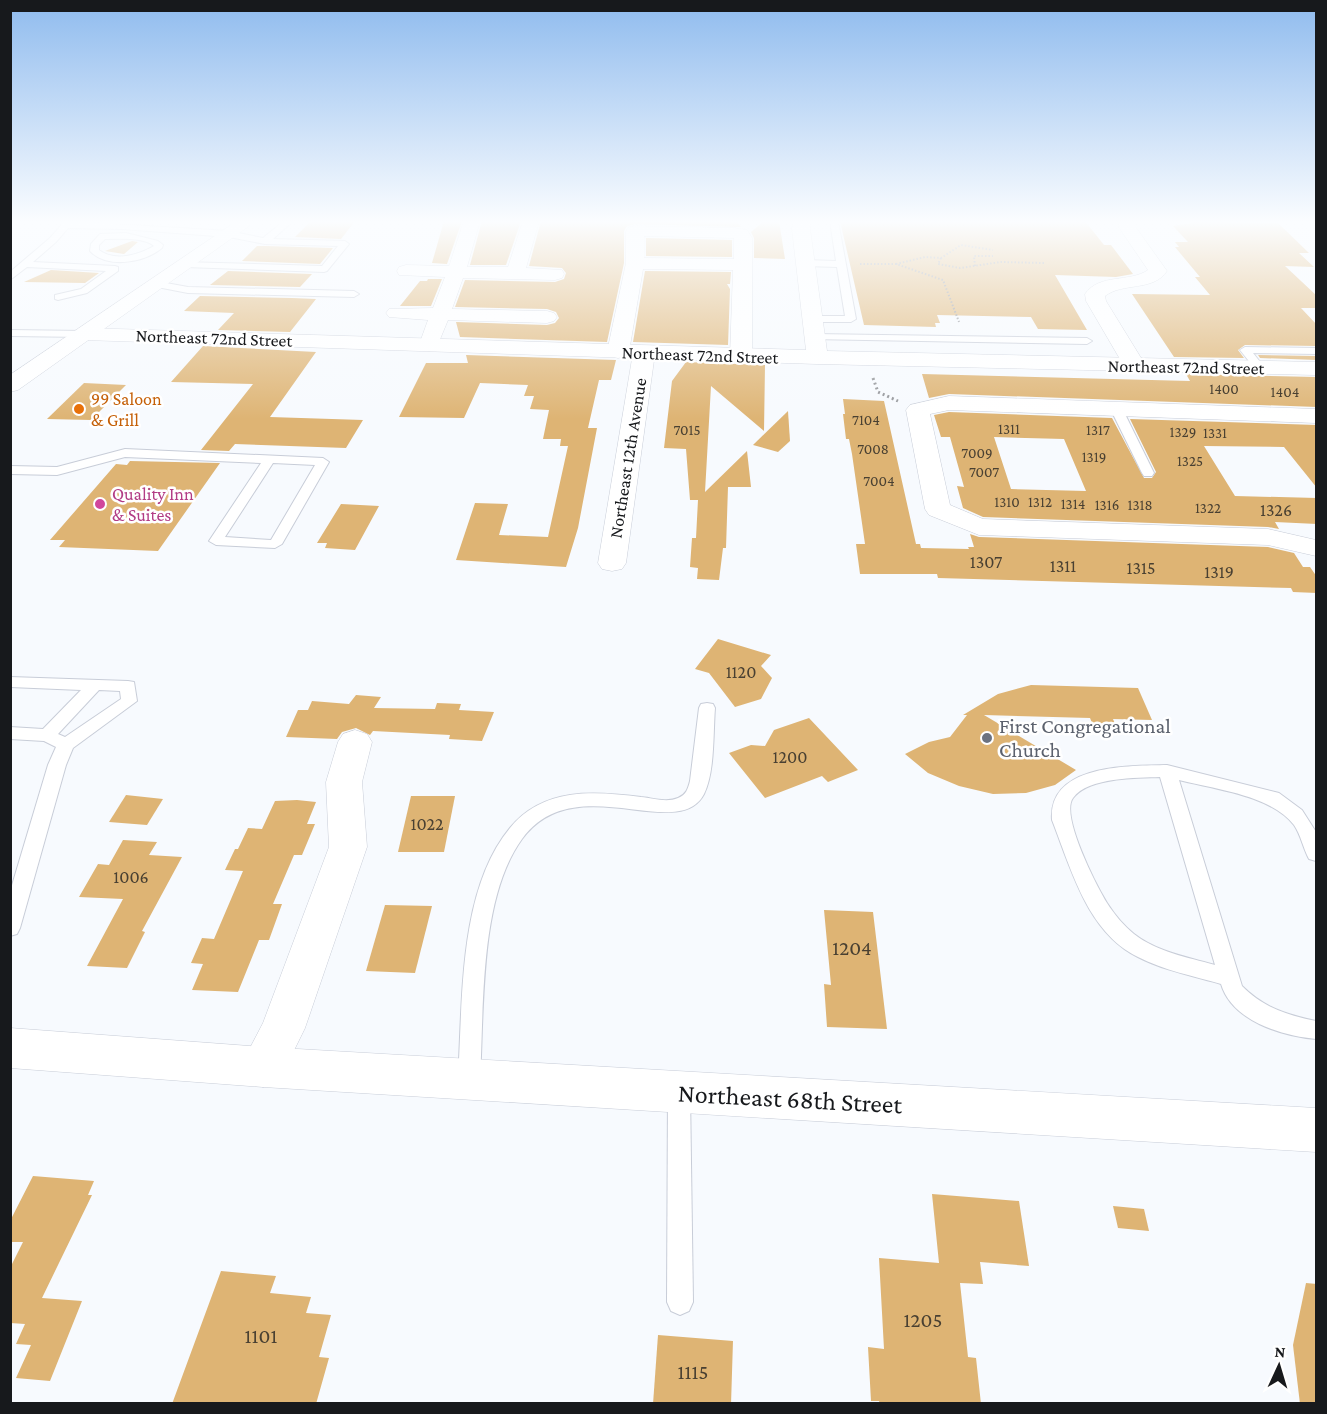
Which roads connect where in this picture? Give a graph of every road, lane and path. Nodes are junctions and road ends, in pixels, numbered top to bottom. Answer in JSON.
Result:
{"nodes":[{"id":1,"x":90,"y":287,"type":"edge"},
{"id":2,"x":151,"y":287,"type":"edge"},
{"id":3,"x":171,"y":287,"type":"edge"},
{"id":4,"x":451,"y":287,"type":"edge"},
{"id":5,"x":630,"y":287,"type":"edge"},
{"id":6,"x":743,"y":287,"type":"edge"},
{"id":7,"x":808,"y":287,"type":"edge"},
{"id":8,"x":845,"y":287,"type":"edge"},
{"id":9,"x":946,"y":287,"type":"edge"},
{"id":10,"x":1103,"y":287,"type":"edge"},
{"id":11,"x":354,"y":294,"type":"dead end"},
{"id":12,"x":58,"y":297,"type":"dead end"},
{"id":13,"x":396,"y":313,"type":"dead end"},
{"id":14,"x":441,"y":314,"type":"junction"},
{"id":15,"x":547,"y":317,"type":"dead end"},
{"id":16,"x":959,"y":322,"type":"dead end"},
{"id":17,"x":10,"y":333,"type":"edge"},
{"id":18,"x":84,"y":334,"type":"junction"},
{"id":19,"x":814,"y":338,"type":"junction"},
{"id":20,"x":1088,"y":341,"type":"dead end"},
{"id":21,"x":429,"y":345,"type":"junction"},
{"id":22,"x":1317,"y":351,"type":"edge"},
{"id":23,"x":618,"y":352,"type":"junction"},
{"id":24,"x":644,"y":353,"type":"junction"},
{"id":25,"x":741,"y":356,"type":"junction"},
{"id":26,"x":870,"y":359,"type":"junction"},
{"id":27,"x":1135,"y":366,"type":"junction"},
{"id":28,"x":1260,"y":368,"type":"junction"},
{"id":29,"x":1317,"y":369,"type":"edge"},
{"id":30,"x":10,"y":385,"type":"edge"},
{"id":31,"x":918,"y":410,"type":"junction"},
{"id":32,"x":1117,"y":410,"type":"junction"},
{"id":33,"x":1317,"y":416,"type":"edge"},
{"id":34,"x":269,"y":460,"type":"junction"},
{"id":35,"x":10,"y":470,"type":"edge"},
{"id":36,"x":1148,"y":474,"type":"dead end"},
{"id":37,"x":1317,"y":548,"type":"edge"},
{"id":38,"x":612,"y":563,"type":"dead end"},
{"id":39,"x":10,"y":682,"type":"edge"},
{"id":40,"x":95,"y":685,"type":"junction"},
{"id":41,"x":707,"y":708,"type":"dead end"},
{"id":42,"x":10,"y":733,"type":"edge"},
{"id":43,"x":47,"y":735,"type":"junction"},
{"id":44,"x":355,"y":742,"type":"dead end"},
{"id":45,"x":66,"y":745,"type":"junction"},
{"id":46,"x":1167,"y":771,"type":"junction"},
{"id":47,"x":1317,"y":854,"type":"edge"},
{"id":48,"x":10,"y":928,"type":"edge"},
{"id":49,"x":1228,"y":977,"type":"junction"},
{"id":50,"x":1317,"y":1030,"type":"edge"},
{"id":51,"x":10,"y":1048,"type":"edge"},
{"id":52,"x":263,"y":1067,"type":"junction"},
{"id":53,"x":469,"y":1079,"type":"junction"},
{"id":54,"x":679,"y":1092,"type":"junction"},
{"id":55,"x":1317,"y":1130,"type":"edge"},
{"id":56,"x":680,"y":1302,"type":"dead end"}],
"edges":[{"from":1,"to":12,"type":"lane"},
{"from":2,"to":18,"type":"street"},
{"from":3,"to":11,"type":"lane"},
{"from":4,"to":14,"type":"street"},
{"from":5,"to":23,"type":"street"},
{"from":6,"to":25,"type":"street"},
{"from":7,"to":19,"type":"street"},
{"from":8,"to":19,"type":"lane"},
{"from":9,"to":16,"type":"path"},
{"from":10,"to":27,"type":"street"},
{"from":13,"to":14,"type":"street"},
{"from":14,"to":15,"type":"street"},
{"from":14,"to":21,"type":"street"},
{"from":17,"to":18,"type":"lane"},
{"from":18,"to":21,"type":"street","name":"Northeast 72nd Street"},
{"from":18,"to":30,"type":"street"},
{"from":19,"to":20,"type":"lane"},
{"from":19,"to":25,"type":"street","name":"Northeast 72nd Street"},
{"from":19,"to":26,"type":"street","name":"Northeast 72nd Street"},
{"from":21,"to":23,"type":"street","name":"Northeast 72nd Street"},
{"from":22,"to":28,"type":"lane"},
{"from":23,"to":24,"type":"street","name":"Northeast 72nd Street"},
{"from":24,"to":25,"type":"street","name":"Northeast 72nd Street"},
{"from":24,"to":38,"type":"street","name":"Northeast 12th Avenue"},
{"from":26,"to":27,"type":"street","name":"Northeast 72nd Street"},
{"from":26,"to":31,"type":"path"},
{"from":27,"to":28,"type":"street","name":"Northeast 72nd Street"},
{"from":28,"to":29,"type":"street","name":"Northeast 72nd Street"},
{"from":31,"to":32,"type":"street"},
{"from":31,"to":37,"type":"street"},
{"from":32,"to":33,"type":"street"},
{"from":32,"to":36,"type":"lane"},
{"from":34,"to":34,"type":"lane"},
{"from":34,"to":35,"type":"lane"},
{"from":39,"to":40,"type":"lane"},
{"from":40,"to":43,"type":"lane"},
{"from":40,"to":45,"type":"lane"},
{"from":41,"to":53,"type":"lane"},
{"from":42,"to":43,"type":"lane"},
{"from":43,"to":45,"type":"lane"},
{"from":44,"to":52,"type":"street"},
{"from":45,"to":48,"type":"lane"},
{"from":46,"to":47,"type":"lane"},
{"from":46,"to":49,"type":"lane"},
{"from":46,"to":49,"type":"lane"},
{"from":49,"to":50,"type":"lane"},
{"from":51,"to":52,"type":"street","name":"Northeast 68th Street"},
{"from":52,"to":53,"type":"street","name":"Northeast 68th Street"},
{"from":53,"to":54,"type":"street","name":"Northeast 68th Street"},
{"from":54,"to":55,"type":"street","name":"Northeast 68th Street"},
{"from":54,"to":56,"type":"lane"}]}
